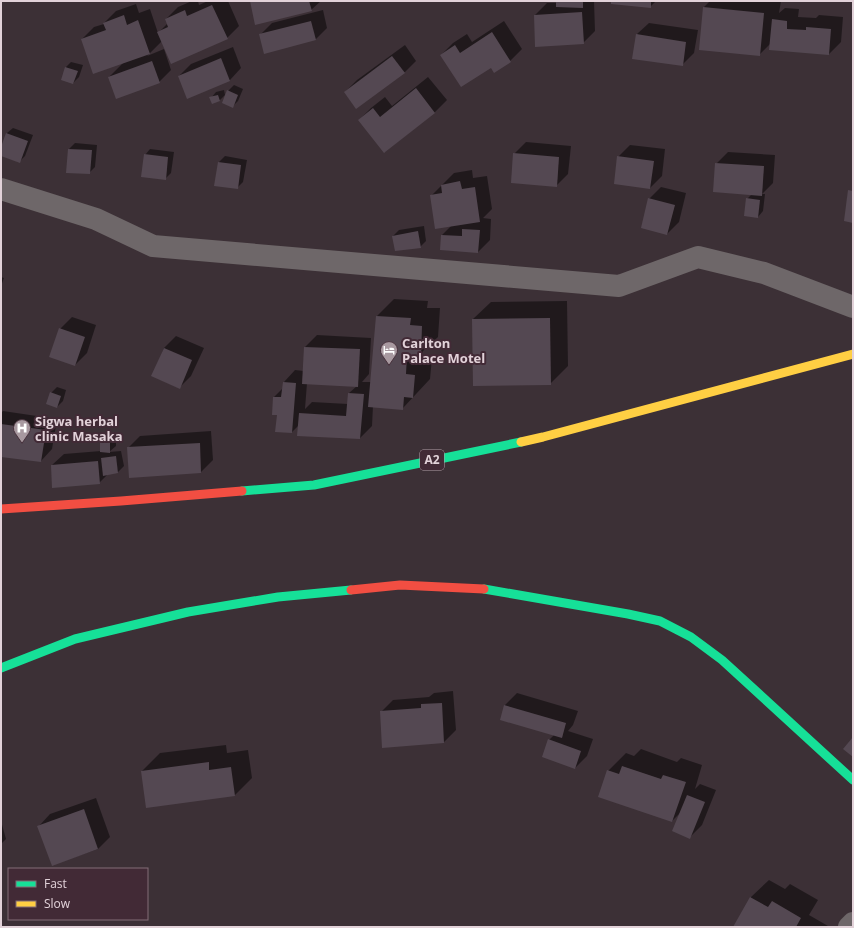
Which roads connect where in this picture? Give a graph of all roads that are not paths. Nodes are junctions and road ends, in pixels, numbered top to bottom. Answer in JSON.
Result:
{"nodes":[{"id":1,"x":1,"y":189,"type":"edge"},
{"id":2,"x":853,"y":307,"type":"edge"},
{"id":3,"x":853,"y":354,"type":"edge"},
{"id":4,"x":1,"y":509,"type":"edge"},
{"id":5,"x":1,"y":668,"type":"edge"},
{"id":6,"x":853,"y":780,"type":"edge"},
{"id":7,"x":853,"y":923,"type":"edge"},
{"id":8,"x":850,"y":927,"type":"edge"}],
"edges":[{"from":1,"to":2,"type":"street"},
{"from":3,"to":4,"type":"main road","number":"A2"},
{"from":5,"to":6,"type":"main road"},
{"from":7,"to":8,"type":"street"}]}
